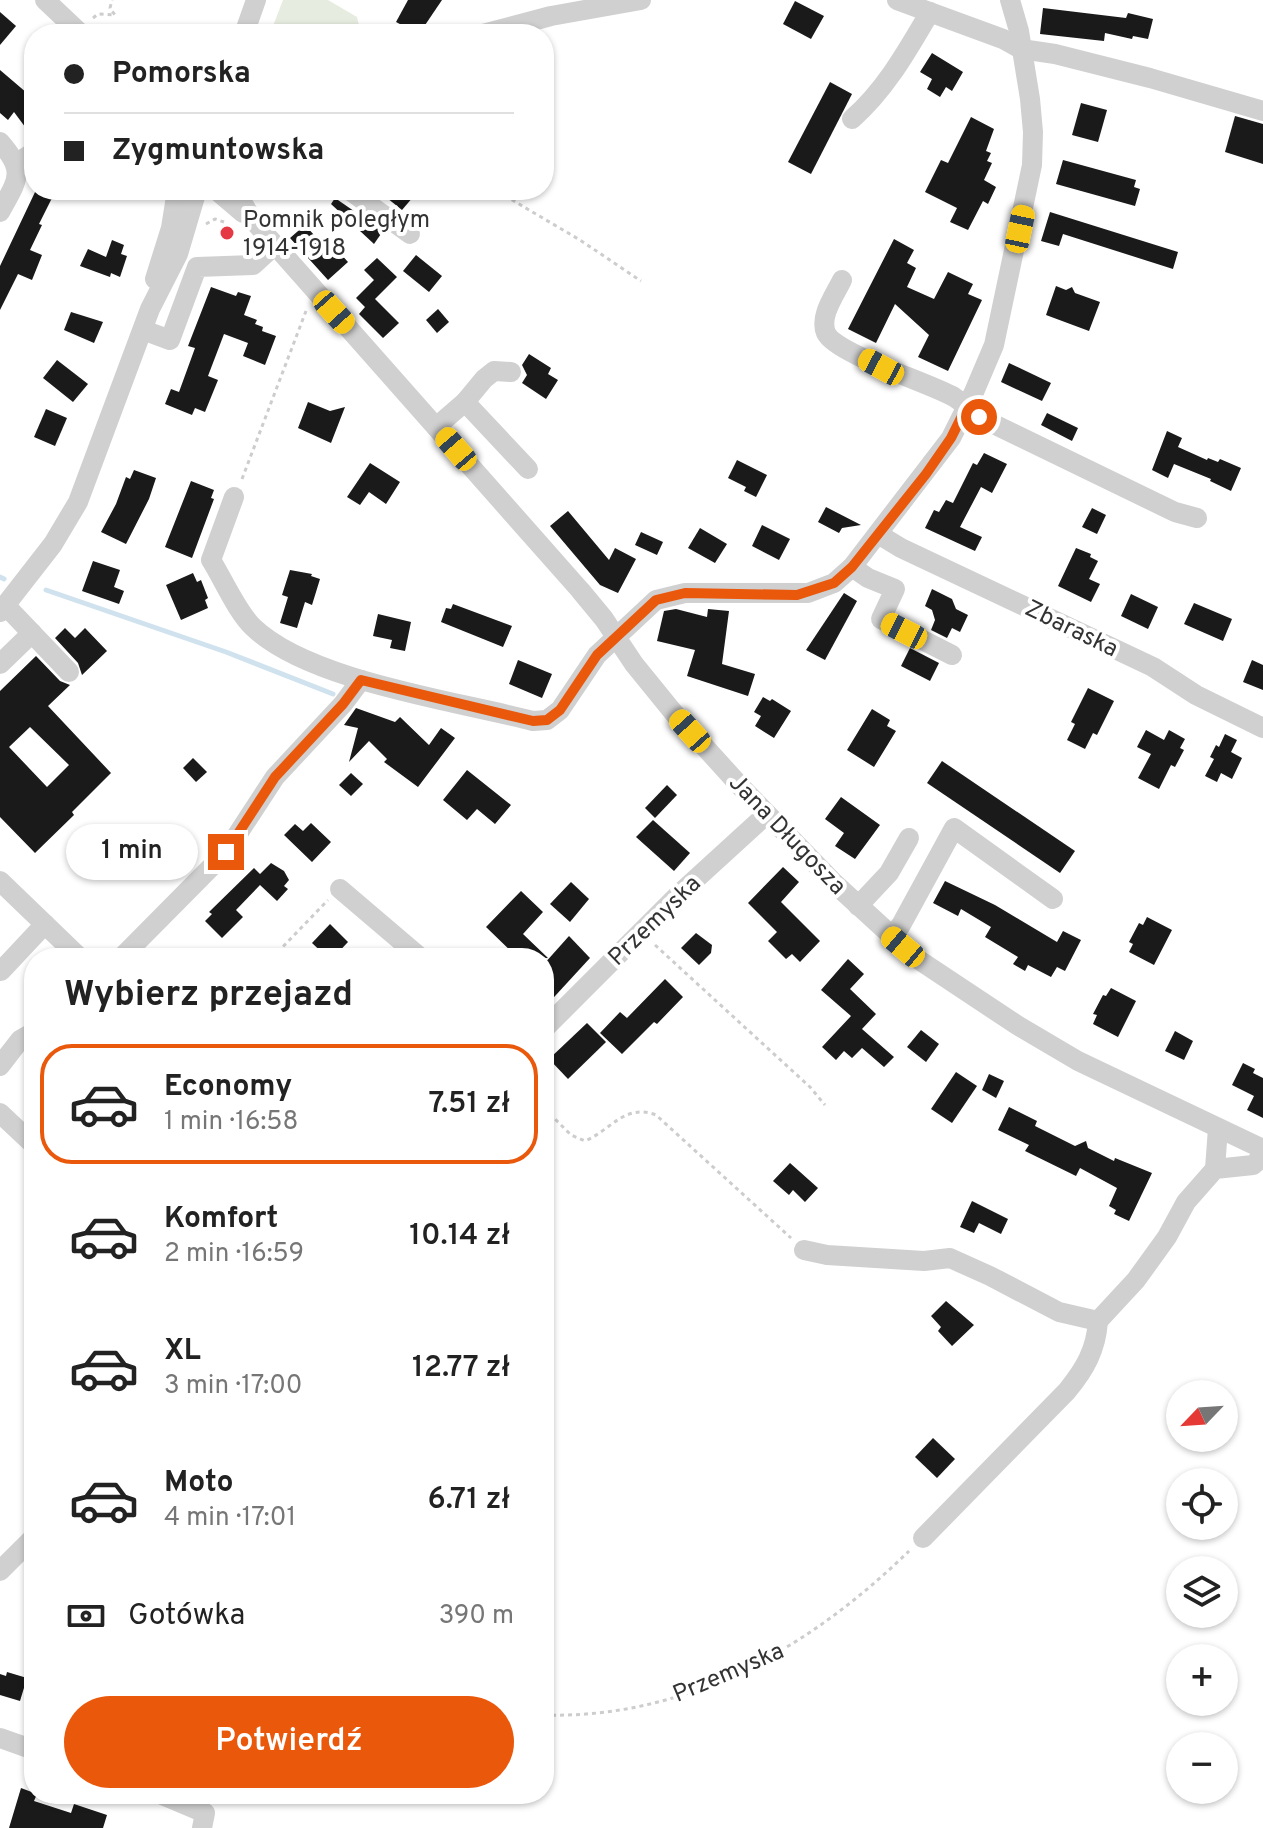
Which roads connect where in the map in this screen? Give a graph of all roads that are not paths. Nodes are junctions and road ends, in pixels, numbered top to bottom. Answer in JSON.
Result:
{"nodes":[{"id":1,"x":45,"y":0,"type":"edge"},
{"id":2,"x":256,"y":0,"type":"edge"},
{"id":3,"x":641,"y":0,"type":"edge"},
{"id":4,"x":897,"y":0,"type":"edge"},
{"id":5,"x":1010,"y":0,"type":"edge"},
{"id":6,"x":930,"y":12,"type":"junction"},
{"id":7,"x":84,"y":24,"type":"edge"},
{"id":8,"x":248,"y":24,"type":"edge"},
{"id":9,"x":521,"y":24,"type":"edge"},
{"id":10,"x":1021,"y":49,"type":"junction"},
{"id":11,"x":1263,"y":111,"type":"edge"},
{"id":12,"x":852,"y":119,"type":"dead end"},
{"id":13,"x":0,"y":142,"type":"edge"},
{"id":14,"x":24,"y":157,"type":"edge"},
{"id":15,"x":24,"y":160,"type":"edge"},
{"id":16,"x":175,"y":200,"type":"edge"},
{"id":17,"x":194,"y":200,"type":"edge"},
{"id":18,"x":228,"y":200,"type":"edge"},
{"id":19,"x":241,"y":200,"type":"edge"},
{"id":20,"x":363,"y":200,"type":"edge"},
{"id":21,"x":0,"y":212,"type":"edge"},
{"id":22,"x":252,"y":219,"type":"junction"},
{"id":23,"x":410,"y":234,"type":"dead end"},
{"id":24,"x":275,"y":245,"type":"junction"},
{"id":25,"x":842,"y":280,"type":"dead end"},
{"id":26,"x":150,"y":309,"type":"junction"},
{"id":27,"x":143,"y":330,"type":"junction"},
{"id":28,"x":511,"y":372,"type":"dead end"},
{"id":29,"x":465,"y":402,"type":"junction"},
{"id":30,"x":967,"y":406,"type":"junction"},
{"id":31,"x":436,"y":427,"type":"junction"},
{"id":32,"x":528,"y":469,"type":"dead end"},
{"id":33,"x":234,"y":497,"type":"road end"},
{"id":34,"x":1197,"y":518,"type":"dead end"},
{"id":35,"x":878,"y":534,"type":"junction"},
{"id":36,"x":852,"y":567,"type":"junction"},
{"id":37,"x":3,"y":609,"type":"edge"},
{"id":38,"x":32,"y":633,"type":"junction"},
{"id":39,"x":615,"y":637,"type":"junction"},
{"id":40,"x":952,"y":655,"type":"dead end"},
{"id":41,"x":0,"y":664,"type":"edge"},
{"id":42,"x":69,"y":672,"type":"dead end"},
{"id":43,"x":361,"y":680,"type":"junction"},
{"id":44,"x":1263,"y":728,"type":"edge"},
{"id":45,"x":767,"y":814,"type":"junction"},
{"id":46,"x":909,"y":838,"type":"dead end"},
{"id":47,"x":0,"y":881,"type":"edge"},
{"id":48,"x":340,"y":889,"type":"road end"},
{"id":49,"x":1053,"y":899,"type":"dead end"},
{"id":50,"x":858,"y":906,"type":"junction"},
{"id":51,"x":45,"y":924,"type":"junction"},
{"id":52,"x":891,"y":937,"type":"junction"},
{"id":53,"x":70,"y":948,"type":"edge"},
{"id":54,"x":131,"y":948,"type":"edge"},
{"id":55,"x":409,"y":948,"type":"edge"},
{"id":56,"x":1,"y":971,"type":"edge"},
{"id":57,"x":554,"y":1019,"type":"edge"},
{"id":58,"x":24,"y":1038,"type":"edge"},
{"id":59,"x":0,"y":1066,"type":"edge"},
{"id":60,"x":0,"y":1113,"type":"edge"},
{"id":61,"x":1218,"y":1128,"type":"junction"},
{"id":62,"x":24,"y":1136,"type":"edge"},
{"id":63,"x":1263,"y":1149,"type":"edge"},
{"id":64,"x":1263,"y":1156,"type":"edge"},
{"id":65,"x":1215,"y":1169,"type":"junction"},
{"id":66,"x":804,"y":1250,"type":"road end"},
{"id":67,"x":1098,"y":1321,"type":"junction"},
{"id":68,"x":923,"y":1538,"type":"road end"},
{"id":69,"x":24,"y":1547,"type":"edge"},
{"id":70,"x":0,"y":1571,"type":"edge"},
{"id":71,"x":0,"y":1738,"type":"edge"},
{"id":72,"x":24,"y":1746,"type":"edge"},
{"id":73,"x":184,"y":1804,"type":"edge"},
{"id":74,"x":202,"y":1828,"type":"edge"}],
"edges":[{"from":1,"to":7,"type":"street"},
{"from":2,"to":8,"type":"street"},
{"from":3,"to":9,"type":"street"},
{"from":4,"to":6,"type":"street"},
{"from":5,"to":10,"type":"street"},
{"from":6,"to":10,"type":"street"},
{"from":6,"to":12,"type":"street"},
{"from":10,"to":11,"type":"street"},
{"from":10,"to":30,"type":"street"},
{"from":13,"to":14,"type":"street"},
{"from":15,"to":21,"type":"street"},
{"from":16,"to":26,"type":"street"},
{"from":17,"to":26,"type":"street"},
{"from":18,"to":22,"type":"street","name":"Jana Długosza"},
{"from":19,"to":22,"type":"street","name":"Jana Długosza"},
{"from":20,"to":23,"type":"street"},
{"from":22,"to":24,"type":"street","name":"Jana Długosza"},
{"from":24,"to":27,"type":"street"},
{"from":24,"to":31,"type":"street","name":"Jana Długosza"},
{"from":25,"to":30,"type":"street"},
{"from":26,"to":27,"type":"street"},
{"from":27,"to":37,"type":"street"},
{"from":28,"to":29,"type":"street"},
{"from":29,"to":31,"type":"street"},
{"from":29,"to":32,"type":"street"},
{"from":30,"to":34,"type":"street"},
{"from":30,"to":35,"type":"street"},
{"from":31,"to":39,"type":"street","name":"Jana Długosza"},
{"from":33,"to":43,"type":"street"},
{"from":35,"to":36,"type":"street"},
{"from":35,"to":44,"type":"street","name":"Zbaraska"},
{"from":36,"to":39,"type":"street"},
{"from":36,"to":40,"type":"street"},
{"from":37,"to":38,"type":"street"},
{"from":38,"to":41,"type":"street"},
{"from":38,"to":42,"type":"street"},
{"from":39,"to":43,"type":"street"},
{"from":39,"to":45,"type":"street","name":"Jana Długosza"},
{"from":43,"to":54,"type":"street"},
{"from":45,"to":50,"type":"street","name":"Jana Długosza"},
{"from":45,"to":57,"type":"street","name":"Przemyska"},
{"from":46,"to":50,"type":"street"},
{"from":47,"to":51,"type":"street"},
{"from":48,"to":55,"type":"street"},
{"from":49,"to":52,"type":"street"},
{"from":50,"to":52,"type":"street","name":"Jana Długosza"},
{"from":51,"to":53,"type":"street"},
{"from":51,"to":56,"type":"street"},
{"from":52,"to":61,"type":"street","name":"Jana Długosza"},
{"from":58,"to":59,"type":"street"},
{"from":60,"to":62,"type":"street"},
{"from":61,"to":63,"type":"street","name":"Jana Długosza"},
{"from":61,"to":65,"type":"street"},
{"from":64,"to":65,"type":"street"},
{"from":65,"to":67,"type":"street"},
{"from":66,"to":67,"type":"street"},
{"from":67,"to":68,"type":"street"},
{"from":69,"to":70,"type":"street"},
{"from":71,"to":72,"type":"street"},
{"from":73,"to":74,"type":"street"}]}
